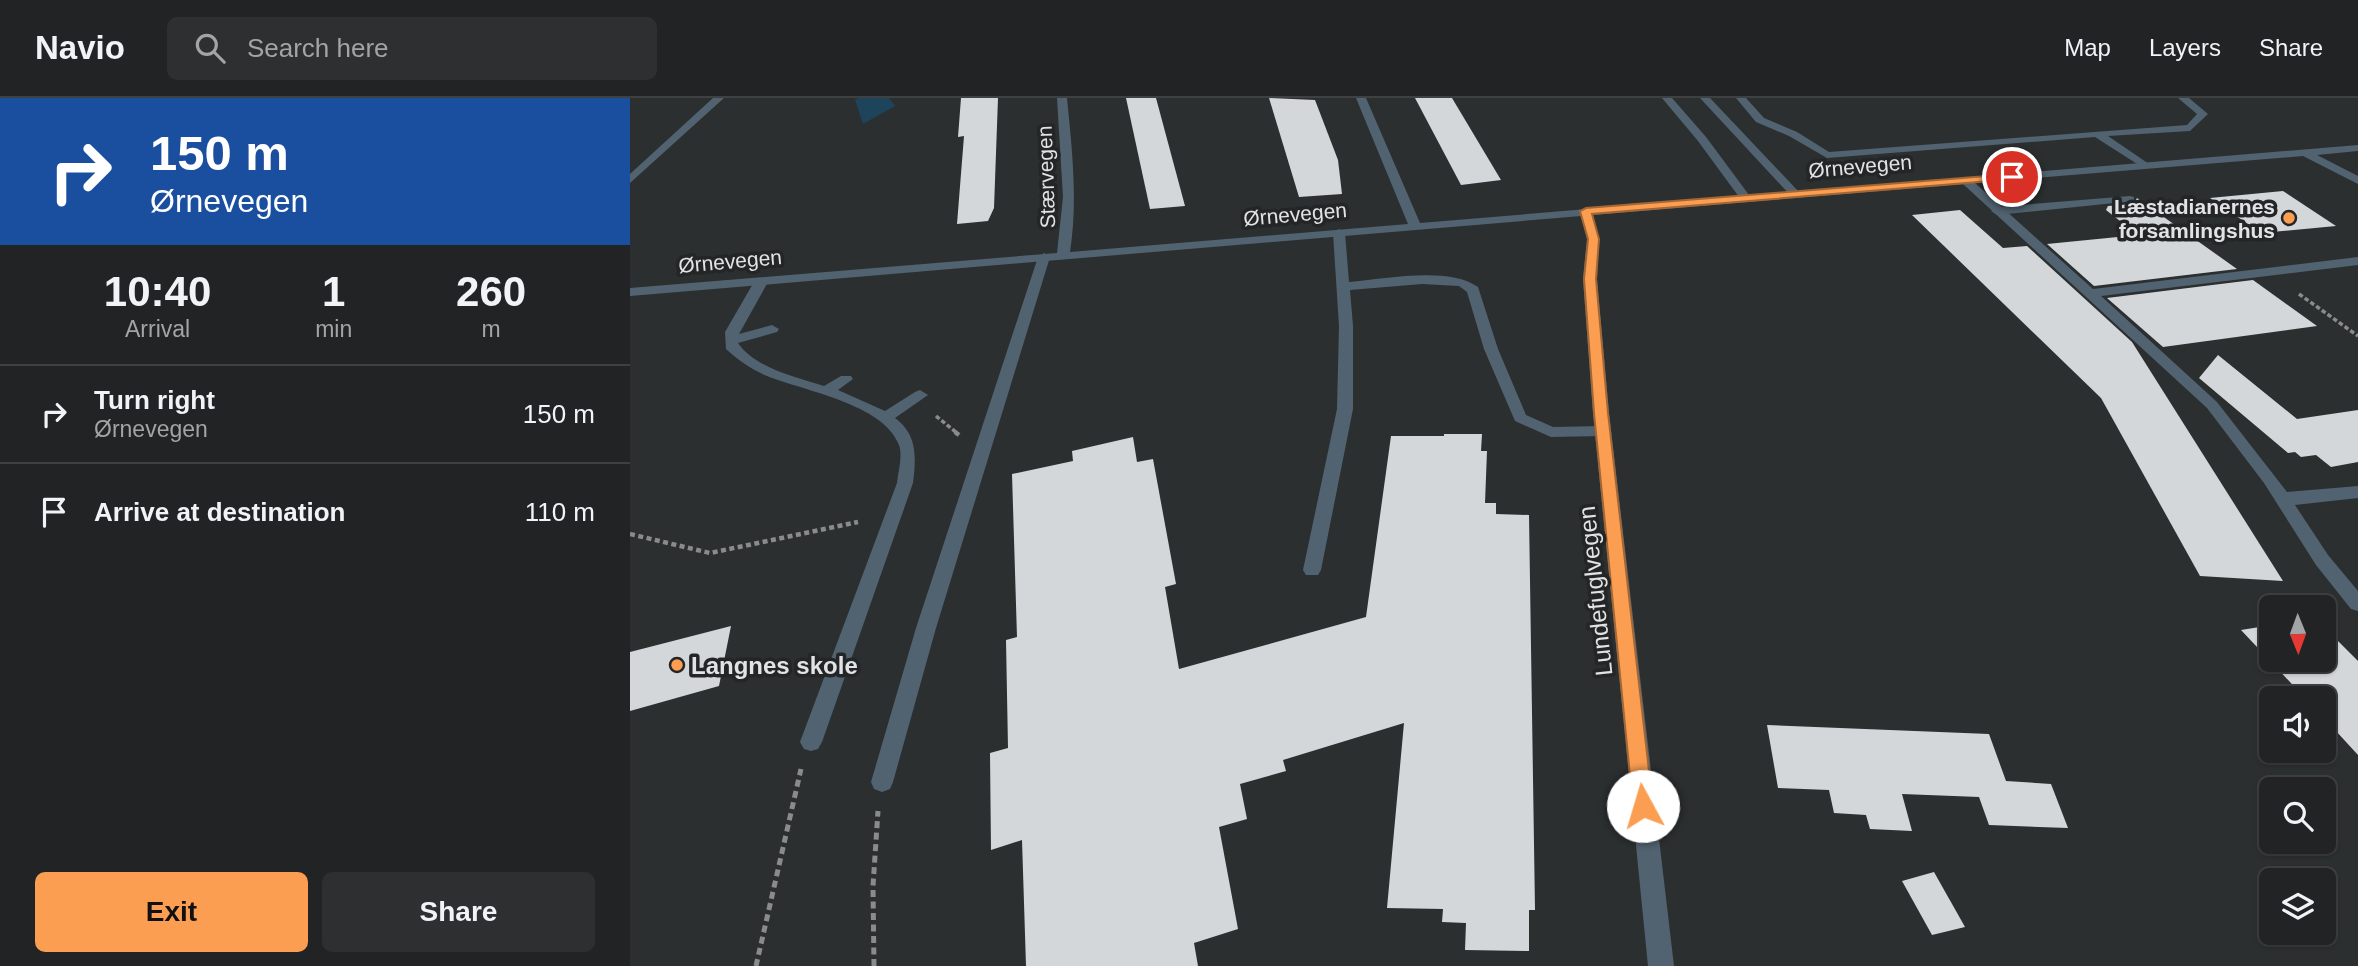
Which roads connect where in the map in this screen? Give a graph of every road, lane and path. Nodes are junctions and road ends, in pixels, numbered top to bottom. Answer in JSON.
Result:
{"nodes":[{"id":1,"x":719,"y":98,"type":"edge"},
{"id":2,"x":1062,"y":98,"type":"edge"},
{"id":3,"x":1361,"y":98,"type":"edge"},
{"id":4,"x":1667,"y":98,"type":"edge"},
{"id":5,"x":1705,"y":98,"type":"edge"},
{"id":6,"x":1741,"y":98,"type":"edge"},
{"id":7,"x":2183,"y":98,"type":"edge"},
{"id":8,"x":2096,"y":135,"type":"junction"},
{"id":9,"x":2358,"y":148,"type":"edge"},
{"id":10,"x":2306,"y":153,"type":"junction"},
{"id":11,"x":2145,"y":166,"type":"junction"},
{"id":12,"x":632,"y":176,"type":"edge"},
{"id":13,"x":1965,"y":180,"type":"junction"},
{"id":14,"x":2358,"y":181,"type":"edge"},
{"id":15,"x":1795,"y":194,"type":"junction"},
{"id":16,"x":1746,"y":199,"type":"junction"},
{"id":17,"x":2130,"y":199,"type":"dead end"},
{"id":18,"x":1586,"y":211,"type":"junction"},
{"id":19,"x":1997,"y":211,"type":"junction"},
{"id":20,"x":1415,"y":226,"type":"junction"},
{"id":21,"x":1339,"y":233,"type":"junction"},
{"id":22,"x":1063,"y":255,"type":"junction"},
{"id":23,"x":1044,"y":257,"type":"junction"},
{"id":24,"x":2358,"y":261,"type":"edge"},
{"id":25,"x":2267,"y":271,"type":"junction"},
{"id":26,"x":761,"y":282,"type":"junction"},
{"id":27,"x":1343,"y":287,"type":"junction"},
{"id":28,"x":630,"y":292,"type":"edge"},
{"id":29,"x":2088,"y":294,"type":"junction"},
{"id":30,"x":772,"y":329,"type":"dead end"},
{"id":31,"x":2358,"y":337,"type":"edge"},
{"id":32,"x":731,"y":341,"type":"junction"},
{"id":33,"x":846,"y":379,"type":"dead end"},
{"id":34,"x":825,"y":391,"type":"junction"},
{"id":35,"x":913,"y":399,"type":"joint"},
{"id":36,"x":885,"y":418,"type":"junction"},
{"id":37,"x":1603,"y":431,"type":"junction"},
{"id":38,"x":987,"y":438,"type":"junction"},
{"id":39,"x":2358,"y":492,"type":"edge"},
{"id":40,"x":2283,"y":498,"type":"junction"},
{"id":41,"x":895,"y":514,"type":"junction"},
{"id":42,"x":630,"y":534,"type":"edge"},
{"id":43,"x":1312,"y":570,"type":"dead end"},
{"id":44,"x":2358,"y":604,"type":"edge"},
{"id":45,"x":811,"y":742,"type":"joint"},
{"id":46,"x":882,"y":782,"type":"joint"},
{"id":47,"x":756,"y":966,"type":"edge"},
{"id":48,"x":874,"y":966,"type":"edge"},
{"id":49,"x":1661,"y":966,"type":"edge"}],
"edges":[{"from":1,"to":12,"type":"street"},
{"from":2,"to":22,"type":"street","name":"Stærvegen"},
{"from":3,"to":20,"type":"street"},
{"from":4,"to":16,"type":"street"},
{"from":5,"to":15,"type":"street"},
{"from":6,"to":8,"type":"street"},
{"from":7,"to":8,"type":"street"},
{"from":8,"to":11,"type":"street"},
{"from":9,"to":10,"type":"street","name":"Ørnevegen"},
{"from":10,"to":11,"type":"street","name":"Ørnevegen"},
{"from":10,"to":14,"type":"street"},
{"from":11,"to":13,"type":"street","name":"Ørnevegen"},
{"from":13,"to":15,"type":"street","name":"Ørnevegen"},
{"from":13,"to":19,"type":"street"},
{"from":15,"to":16,"type":"street","name":"Ørnevegen"},
{"from":16,"to":18,"type":"street","name":"Ørnevegen"},
{"from":17,"to":19,"type":"street"},
{"from":18,"to":20,"type":"street","name":"Ørnevegen"},
{"from":18,"to":37,"type":"street","name":"Lundefuglvegen"},
{"from":19,"to":29,"type":"street"},
{"from":20,"to":21,"type":"street","name":"Ørnevegen"},
{"from":21,"to":22,"type":"street","name":"Ørnevegen"},
{"from":21,"to":27,"type":"street"},
{"from":22,"to":23,"type":"street","name":"Ørnevegen"},
{"from":23,"to":26,"type":"street","name":"Ørnevegen"},
{"from":23,"to":38,"type":"street"},
{"from":24,"to":25,"type":"street"},
{"from":25,"to":29,"type":"street"},
{"from":25,"to":31,"type":"path"},
{"from":26,"to":28,"type":"street","name":"Ørnevegen"},
{"from":26,"to":32,"type":"street"},
{"from":27,"to":37,"type":"street"},
{"from":27,"to":43,"type":"street"},
{"from":29,"to":40,"type":"street"},
{"from":30,"to":32,"type":"street"},
{"from":32,"to":34,"type":"street"},
{"from":33,"to":34,"type":"street"},
{"from":34,"to":36,"type":"street"},
{"from":35,"to":36,"type":"street"},
{"from":35,"to":38,"type":"path"},
{"from":36,"to":41,"type":"street"},
{"from":37,"to":49,"type":"street","name":"Lundefuglvegen"},
{"from":38,"to":46,"type":"street"},
{"from":39,"to":40,"type":"street"},
{"from":40,"to":44,"type":"street"},
{"from":41,"to":42,"type":"path"},
{"from":41,"to":45,"type":"street"},
{"from":45,"to":47,"type":"path"},
{"from":46,"to":48,"type":"path"}]}
